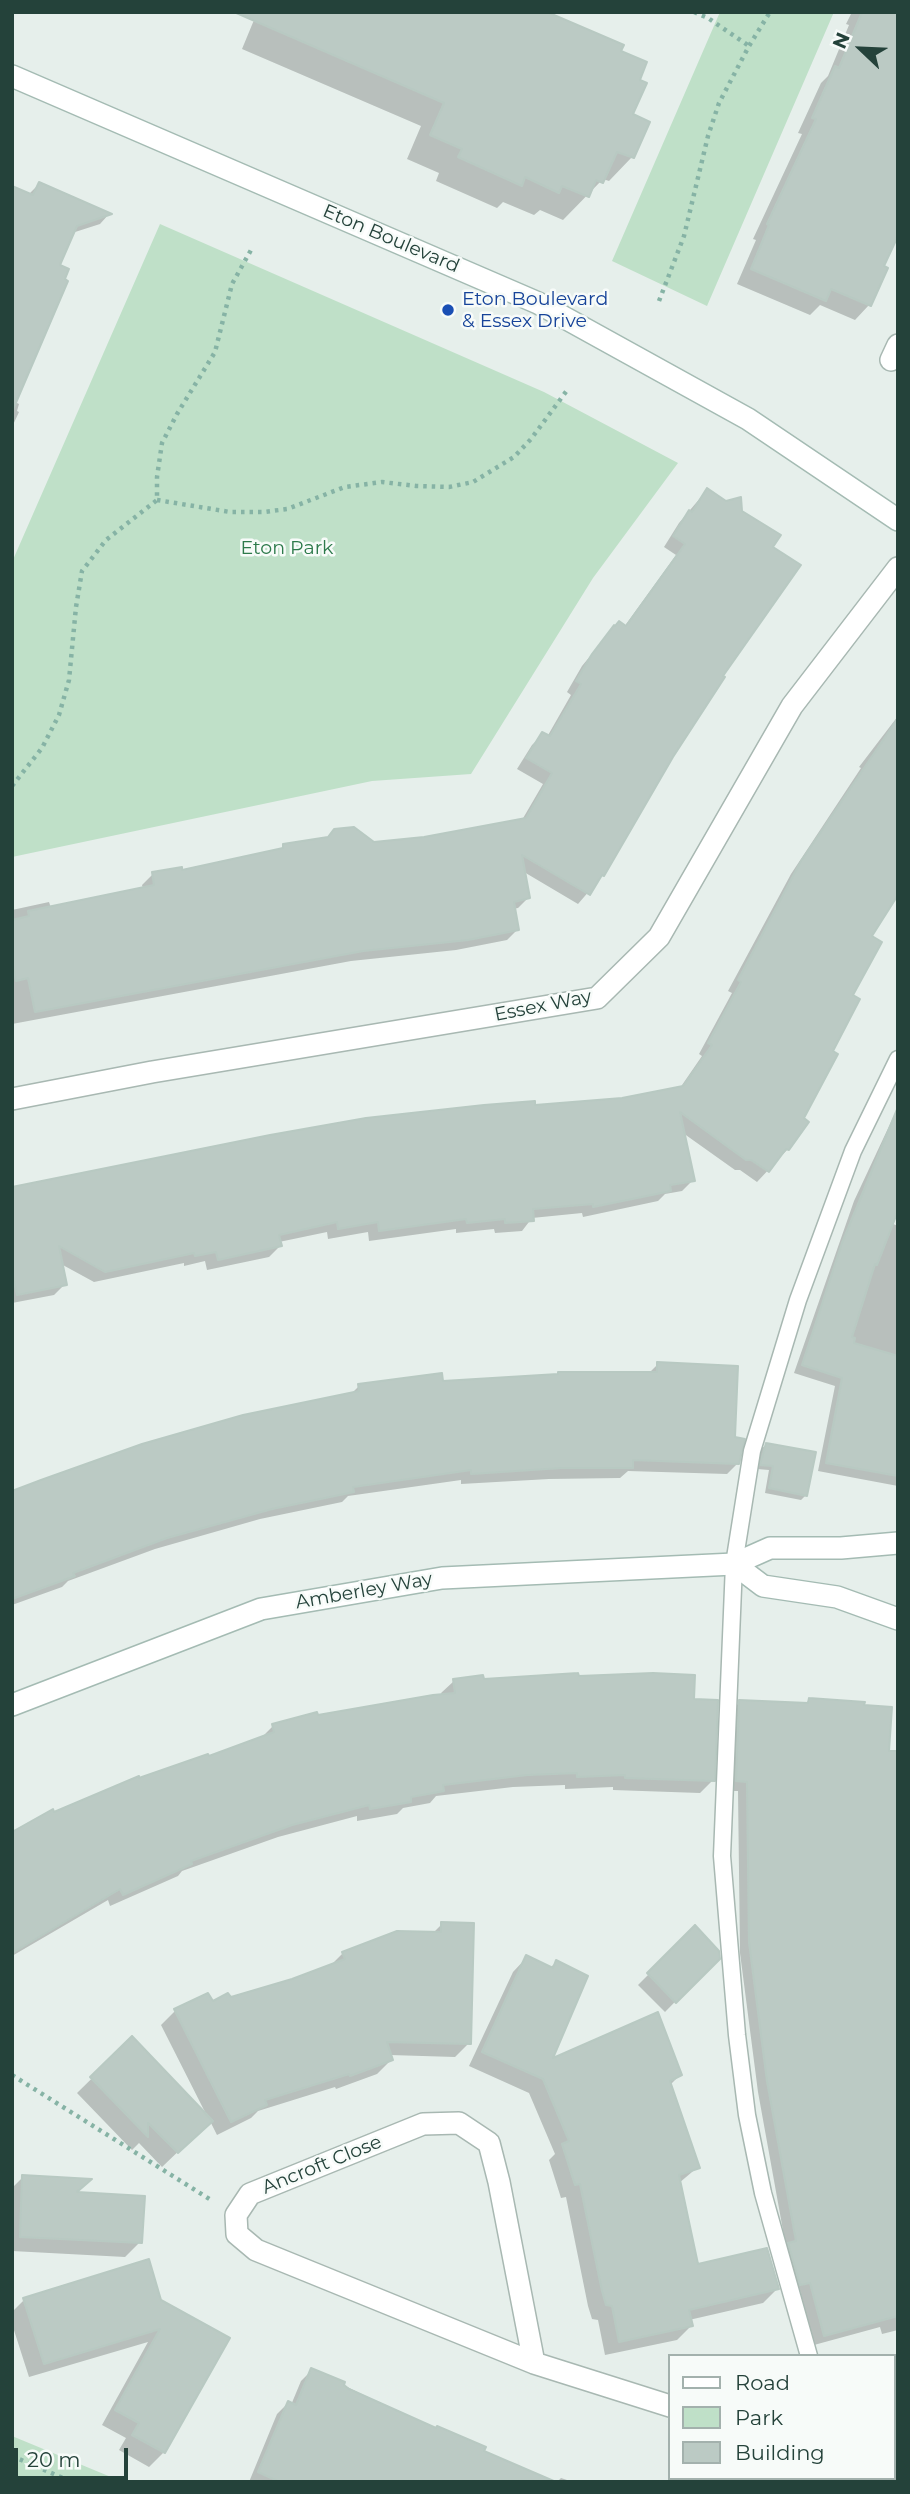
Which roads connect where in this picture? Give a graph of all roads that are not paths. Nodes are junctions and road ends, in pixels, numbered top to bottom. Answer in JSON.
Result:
{"nodes":[{"id":1,"x":12,"y":76,"type":"edge"},
{"id":2,"x":898,"y":520,"type":"edge"},
{"id":3,"x":898,"y":568,"type":"edge"},
{"id":4,"x":898,"y":1059,"type":"edge"},
{"id":5,"x":12,"y":1099,"type":"edge"},
{"id":6,"x":898,"y":1543,"type":"edge"},
{"id":7,"x":734,"y":1564,"type":"junction"},
{"id":8,"x":898,"y":1619,"type":"edge"},
{"id":9,"x":12,"y":1705,"type":"edge"},
{"id":10,"x":808,"y":2354,"type":"edge"},
{"id":11,"x":534,"y":2363,"type":"junction"},
{"id":12,"x":668,"y":2405,"type":"edge"}],
"edges":[{"from":1,"to":2,"type":"street","name":"Eton Boulevard"},
{"from":3,"to":5,"type":"street","name":"Essex Way"},
{"from":4,"to":7,"type":"lane"},
{"from":6,"to":7,"type":"street","name":"Amberley Way"},
{"from":7,"to":8,"type":"street"},
{"from":7,"to":9,"type":"street","name":"Amberley Way"},
{"from":7,"to":10,"type":"lane"},
{"from":11,"to":11,"type":"street","name":"Ancroft Close"},
{"from":11,"to":12,"type":"street"}]}
